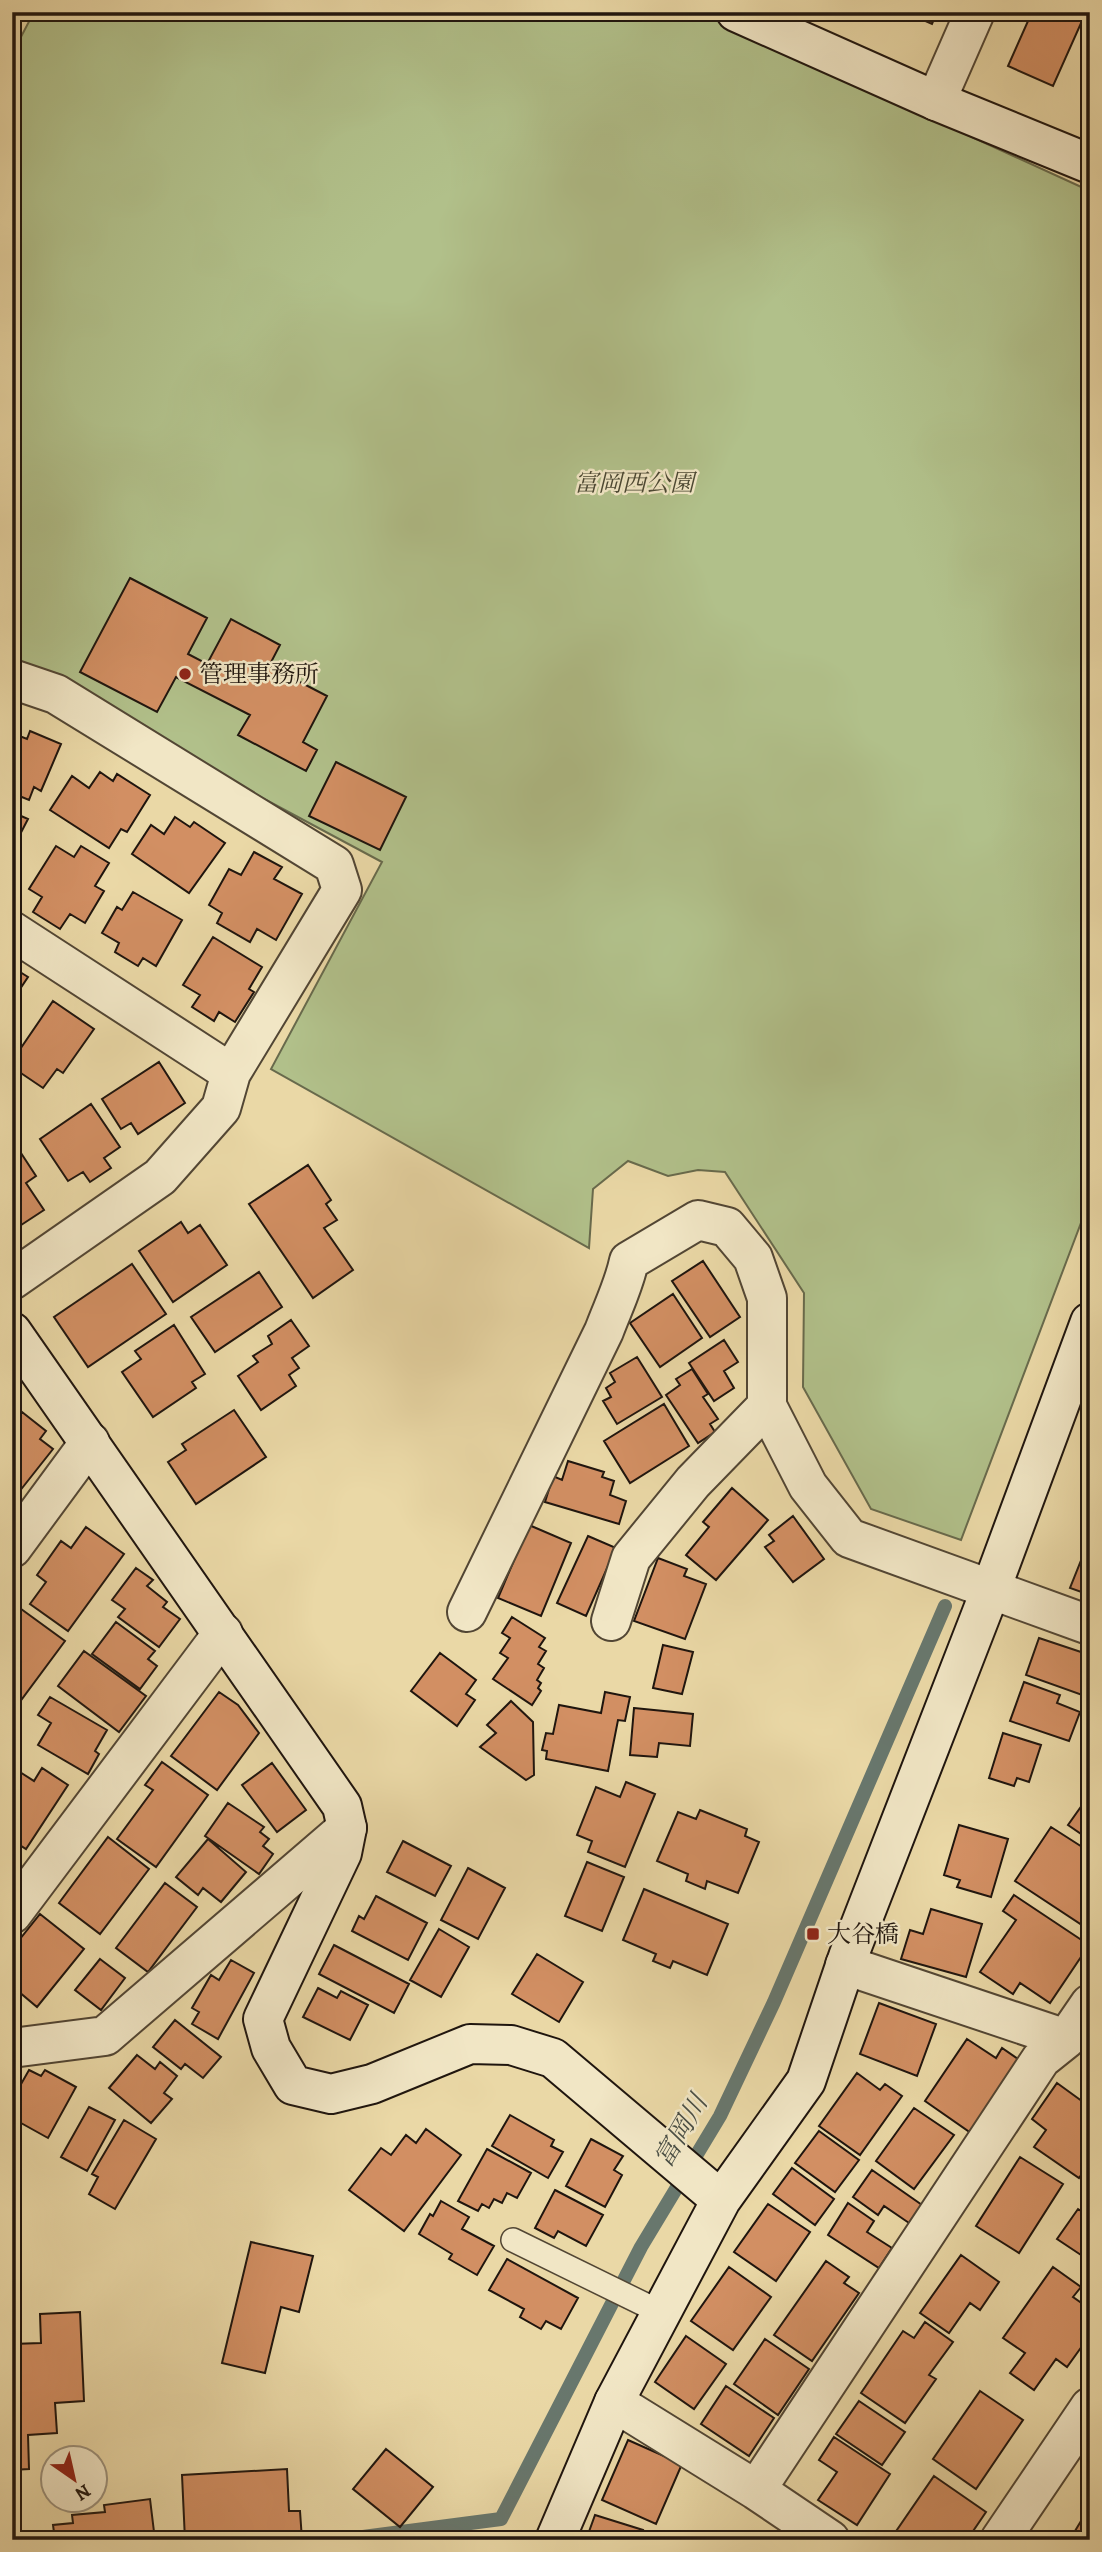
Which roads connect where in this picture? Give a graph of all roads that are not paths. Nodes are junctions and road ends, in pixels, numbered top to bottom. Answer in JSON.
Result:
{"nodes":[{"id":1,"x":736,"y":12,"type":"edge"},
{"id":2,"x":975,"y":12,"type":"edge"},
{"id":3,"x":936,"y":102,"type":"junction"},
{"id":4,"x":1090,"y":164,"type":"edge"},
{"id":5,"x":12,"y":680,"type":"edge"},
{"id":6,"x":12,"y":930,"type":"edge"},
{"id":7,"x":231,"y":1073,"type":"junction"},
{"id":8,"x":12,"y":1280,"type":"edge"},
{"id":9,"x":1090,"y":1322,"type":"edge"},
{"id":10,"x":12,"y":1332,"type":"edge"},
{"id":11,"x":767,"y":1406,"type":"junction"},
{"id":12,"x":90,"y":1442,"type":"junction"},
{"id":13,"x":12,"y":1548,"type":"edge"},
{"id":14,"x":991,"y":1589,"type":"junction"},
{"id":15,"x":467,"y":1612,"type":"dead end"},
{"id":16,"x":611,"y":1621,"type":"dead end"},
{"id":17,"x":1089,"y":1625,"type":"edge"},
{"id":18,"x":222,"y":1633,"type":"junction"},
{"id":19,"x":347,"y":1828,"type":"junction"},
{"id":20,"x":12,"y":1914,"type":"edge"},
{"id":21,"x":845,"y":1965,"type":"junction"},
{"id":22,"x":1090,"y":2004,"type":"edge"},
{"id":23,"x":1066,"y":2039,"type":"junction"},
{"id":24,"x":12,"y":2048,"type":"edge"},
{"id":25,"x":721,"y":2200,"type":"junction"},
{"id":26,"x":513,"y":2240,"type":"dead end"},
{"id":27,"x":662,"y":2313,"type":"junction"},
{"id":28,"x":614,"y":2402,"type":"junction"},
{"id":29,"x":1090,"y":2407,"type":"edge"},
{"id":30,"x":756,"y":2490,"type":"junction"},
{"id":31,"x":555,"y":2540,"type":"edge"},
{"id":32,"x":830,"y":2540,"type":"edge"},
{"id":33,"x":1000,"y":2540,"type":"edge"}],
"edges":[{"from":1,"to":3,"type":"street"},
{"from":2,"to":3,"type":"street"},
{"from":3,"to":4,"type":"street"},
{"from":5,"to":7,"type":"street"},
{"from":6,"to":7,"type":"street"},
{"from":7,"to":8,"type":"street"},
{"from":9,"to":14,"type":"street"},
{"from":10,"to":12,"type":"street"},
{"from":11,"to":14,"type":"street"},
{"from":11,"to":15,"type":"street"},
{"from":11,"to":16,"type":"street"},
{"from":12,"to":13,"type":"street"},
{"from":12,"to":18,"type":"street"},
{"from":14,"to":17,"type":"street"},
{"from":14,"to":21,"type":"street"},
{"from":18,"to":19,"type":"street"},
{"from":18,"to":20,"type":"street"},
{"from":19,"to":24,"type":"street"},
{"from":19,"to":25,"type":"street"},
{"from":21,"to":23,"type":"street"},
{"from":21,"to":25,"type":"street"},
{"from":22,"to":23,"type":"street"},
{"from":23,"to":30,"type":"street"},
{"from":25,"to":27,"type":"street"},
{"from":26,"to":27,"type":"lane"},
{"from":27,"to":28,"type":"street"},
{"from":28,"to":30,"type":"street"},
{"from":28,"to":31,"type":"street"},
{"from":29,"to":33,"type":"street"},
{"from":30,"to":32,"type":"street"}]}
